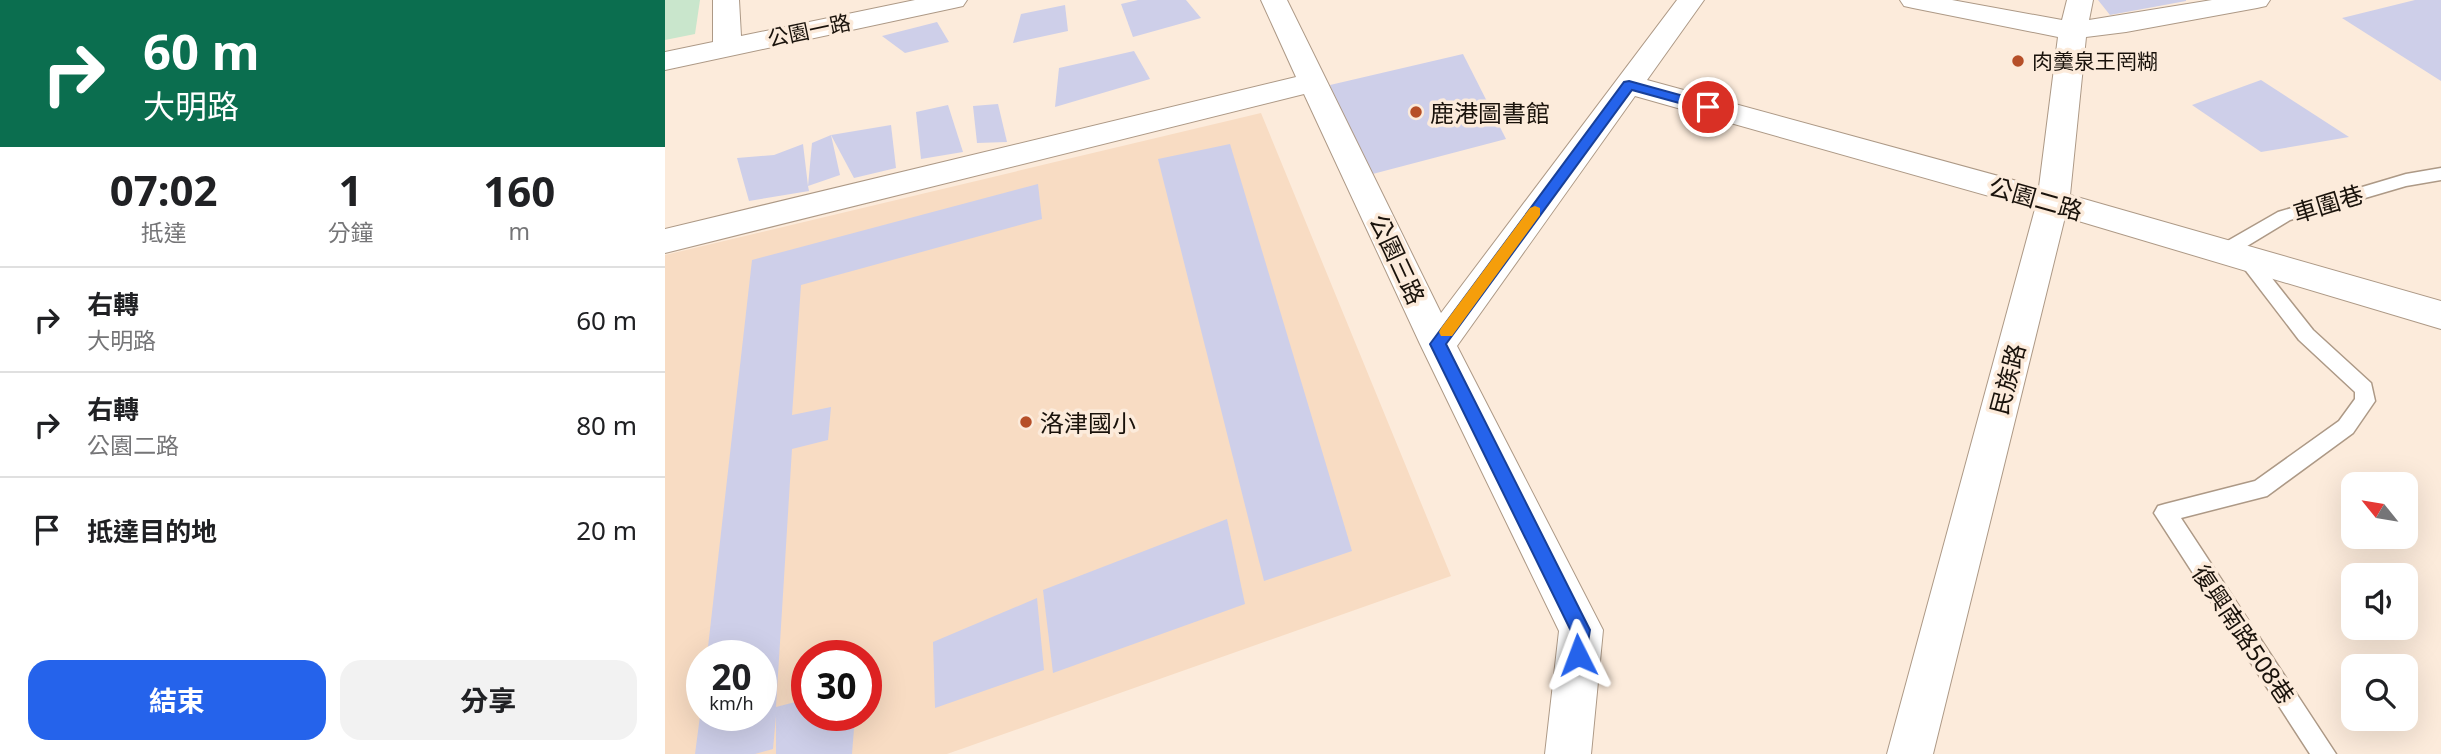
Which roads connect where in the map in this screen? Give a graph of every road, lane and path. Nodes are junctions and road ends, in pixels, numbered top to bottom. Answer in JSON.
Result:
{"nodes":[{"id":1,"x":726,"y":0,"type":"edge"},
{"id":2,"x":954,"y":0,"type":"edge"},
{"id":3,"x":1274,"y":0,"type":"edge"},
{"id":4,"x":1691,"y":0,"type":"edge"},
{"id":5,"x":1913,"y":0,"type":"edge"},
{"id":6,"x":2257,"y":0,"type":"edge"},
{"id":7,"x":2077,"y":15,"type":"edge"},
{"id":8,"x":727,"y":48,"type":"junction"},
{"id":9,"x":665,"y":61,"type":"edge"},
{"id":10,"x":1313,"y":82,"type":"junction"},
{"id":11,"x":1629,"y":85,"type":"junction"},
{"id":12,"x":2441,"y":174,"type":"edge"},
{"id":13,"x":2053,"y":202,"type":"junction"},
{"id":14,"x":665,"y":242,"type":"edge"},
{"id":15,"x":2234,"y":255,"type":"junction"},
{"id":16,"x":2441,"y":315,"type":"edge"},
{"id":17,"x":1438,"y":344,"type":"junction"},
{"id":18,"x":1568,"y":754,"type":"edge"},
{"id":19,"x":1910,"y":754,"type":"edge"},
{"id":20,"x":2324,"y":754,"type":"edge"}],
"edges":[{"from":1,"to":8,"type":"street"},
{"from":2,"to":8,"type":"street","name":"公園一路"},
{"from":3,"to":10,"type":"street","name":"公園三路"},
{"from":4,"to":11,"type":"street"},
{"from":5,"to":7,"type":"street"},
{"from":6,"to":7,"type":"street"},
{"from":7,"to":13,"type":"street","name":"民族路"},
{"from":8,"to":9,"type":"street","name":"公園一路"},
{"from":10,"to":14,"type":"street"},
{"from":10,"to":17,"type":"street","name":"公園三路"},
{"from":11,"to":13,"type":"street","name":"公園二路"},
{"from":11,"to":17,"type":"street"},
{"from":12,"to":15,"type":"lane","name":"車圍巷"},
{"from":13,"to":15,"type":"street","name":"公園二路"},
{"from":13,"to":19,"type":"street","name":"民族路"},
{"from":15,"to":16,"type":"street","name":"公園二路"},
{"from":15,"to":20,"type":"lane","name":"復興南路508巷"},
{"from":17,"to":18,"type":"street","name":"公園三路"}]}
